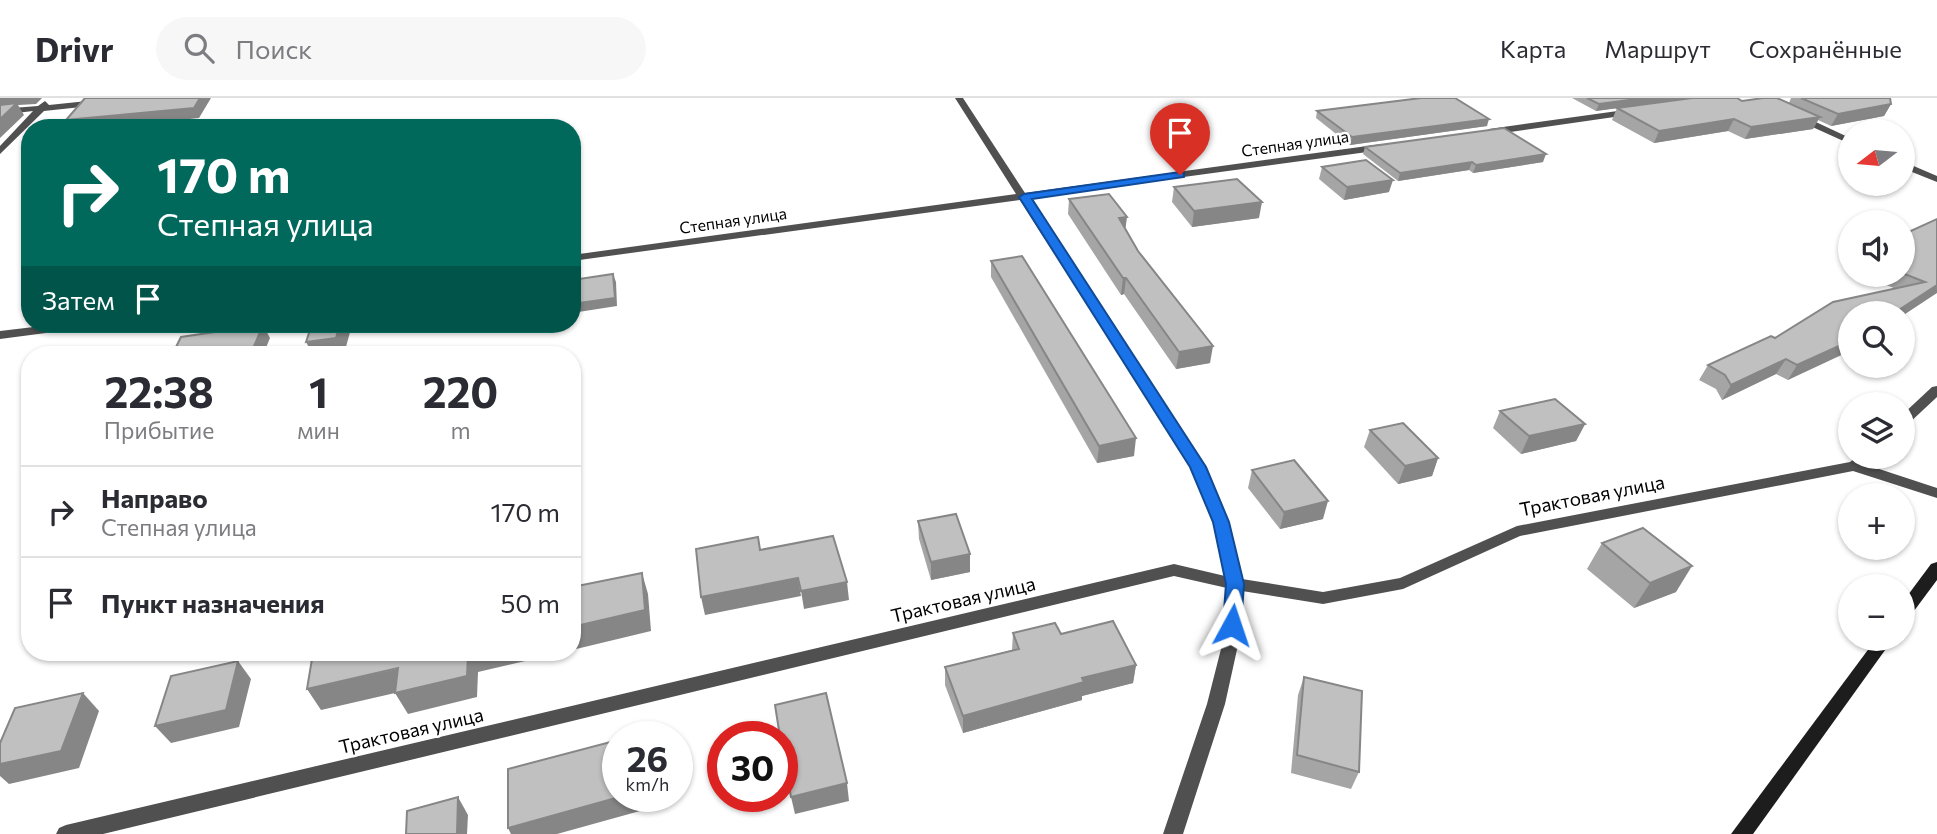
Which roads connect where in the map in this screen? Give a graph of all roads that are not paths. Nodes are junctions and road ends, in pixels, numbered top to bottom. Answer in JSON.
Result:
{"nodes":[{"id":1,"x":49,"y":98,"type":"edge"},
{"id":2,"x":959,"y":98,"type":"edge"},
{"id":3,"x":110,"y":102,"type":"edge"},
{"id":4,"x":43,"y":108,"type":"junction"},
{"id":5,"x":1647,"y":110,"type":"edge"},
{"id":6,"x":0,"y":112,"type":"edge"},
{"id":7,"x":1792,"y":114,"type":"edge"},
{"id":8,"x":32,"y":119,"type":"edge"},
{"id":9,"x":21,"y":130,"type":"edge"},
{"id":10,"x":1483,"y":133,"type":"edge"},
{"id":11,"x":1838,"y":135,"type":"edge"},
{"id":12,"x":1400,"y":144,"type":"edge"},
{"id":13,"x":0,"y":151,"type":"edge"},
{"id":14,"x":1915,"y":170,"type":"edge"},
{"id":15,"x":1937,"y":179,"type":"edge"},
{"id":16,"x":1024,"y":197,"type":"junction"},
{"id":17,"x":581,"y":257,"type":"edge"},
{"id":18,"x":21,"y":332,"type":"edge"},
{"id":19,"x":0,"y":335,"type":"edge"},
{"id":20,"x":1937,"y":390,"type":"edge"},
{"id":21,"x":1915,"y":410,"type":"edge"},
{"id":22,"x":1838,"y":465,"type":"edge"},
{"id":23,"x":1878,"y":469,"type":"edge"},
{"id":24,"x":1937,"y":493,"type":"edge"},
{"id":25,"x":1937,"y":568,"type":"edge"},
{"id":26,"x":1235,"y":584,"type":"junction"},
{"id":27,"x":1915,"y":598,"type":"edge"},
{"id":28,"x":1876,"y":651,"type":"edge"},
{"id":29,"x":65,"y":834,"type":"edge"},
{"id":30,"x":1173,"y":834,"type":"edge"},
{"id":31,"x":1741,"y":834,"type":"edge"}],
"edges":[{"from":1,"to":4,"type":"street"},
{"from":2,"to":16,"type":"street"},
{"from":3,"to":4,"type":"street"},
{"from":4,"to":6,"type":"street"},
{"from":4,"to":8,"type":"street"},
{"from":5,"to":10,"type":"street"},
{"from":7,"to":11,"type":"street"},
{"from":9,"to":13,"type":"street"},
{"from":12,"to":16,"type":"street","name":"Степная улица"},
{"from":14,"to":15,"type":"street"},
{"from":16,"to":17,"type":"street","name":"Степная улица"},
{"from":16,"to":26,"type":"street"},
{"from":18,"to":19,"type":"street"},
{"from":20,"to":21,"type":"street"},
{"from":22,"to":26,"type":"street","name":"Трактовая улица"},
{"from":23,"to":24,"type":"street"},
{"from":25,"to":27,"type":"main road"},
{"from":26,"to":29,"type":"street","name":"Трактовая улица"},
{"from":26,"to":30,"type":"street"},
{"from":28,"to":31,"type":"main road"}]}
